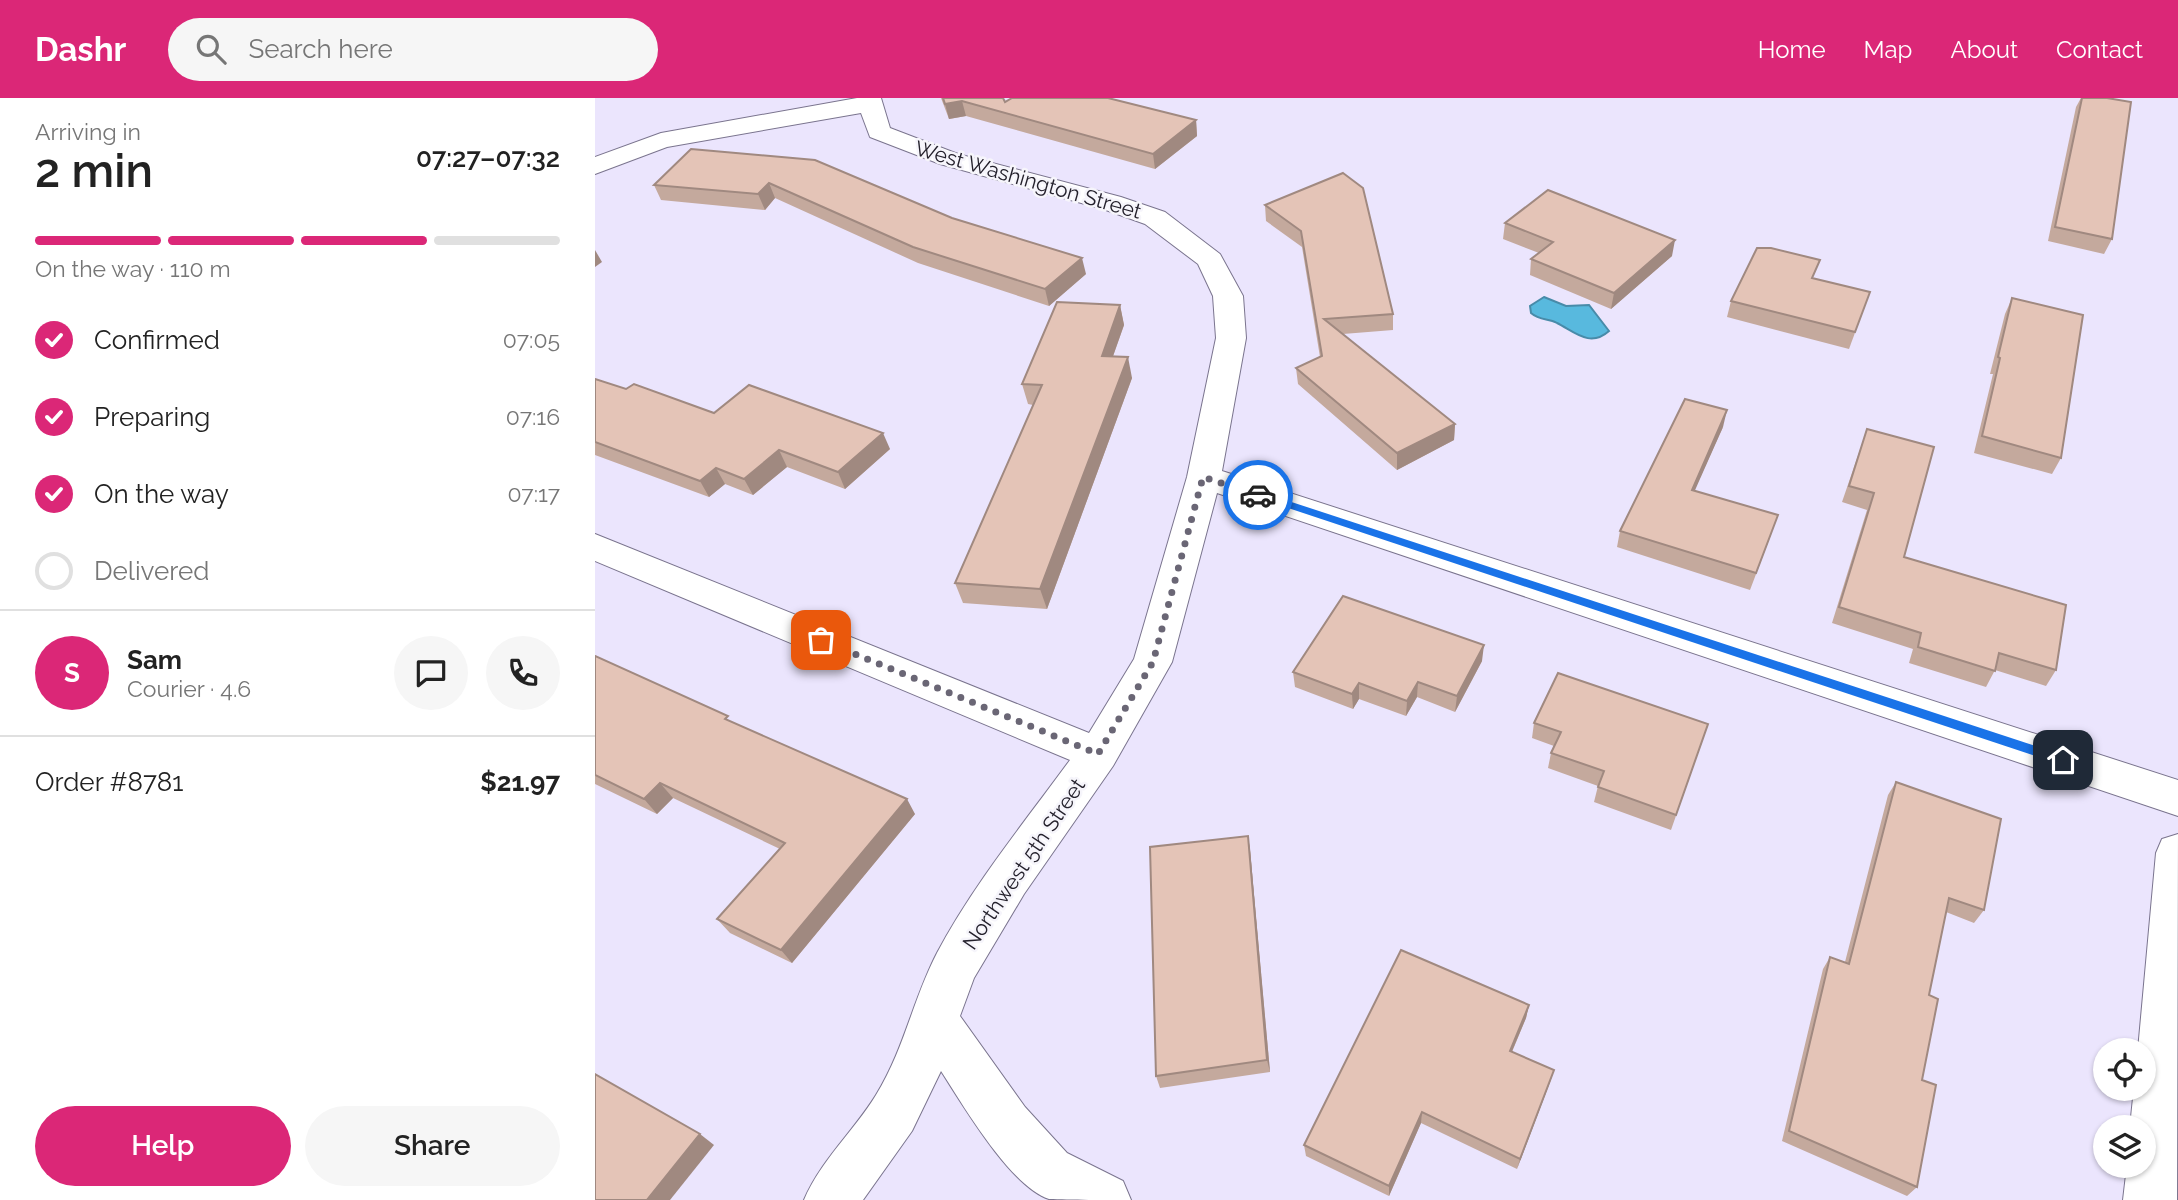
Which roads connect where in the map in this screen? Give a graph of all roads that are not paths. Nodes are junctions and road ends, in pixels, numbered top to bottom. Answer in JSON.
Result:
{"nodes":[{"id":1,"x":870,"y":101,"type":"edge"},
{"id":2,"x":595,"y":166,"type":"edge"},
{"id":3,"x":1203,"y":477,"type":"junction"},
{"id":4,"x":595,"y":547,"type":"edge"},
{"id":5,"x":1098,"y":754,"type":"junction"},
{"id":6,"x":2178,"y":798,"type":"edge"},
{"id":7,"x":2178,"y":853,"type":"edge"},
{"id":8,"x":934,"y":1020,"type":"junction"},
{"id":9,"x":831,"y":1200,"type":"edge"},
{"id":10,"x":1104,"y":1200,"type":"edge"},
{"id":11,"x":2150,"y":1200,"type":"edge"}],
"edges":[{"from":1,"to":2,"type":"street"},
{"from":1,"to":3,"type":"street","name":"West Washington Street"},
{"from":3,"to":5,"type":"street","name":"Northwest 5th Street"},
{"from":3,"to":6,"type":"street"},
{"from":4,"to":5,"type":"street"},
{"from":5,"to":8,"type":"street","name":"Northwest 5th Street"},
{"from":7,"to":11,"type":"street"},
{"from":8,"to":9,"type":"street","name":"Northwest 5th Street"},
{"from":8,"to":10,"type":"street"}]}
